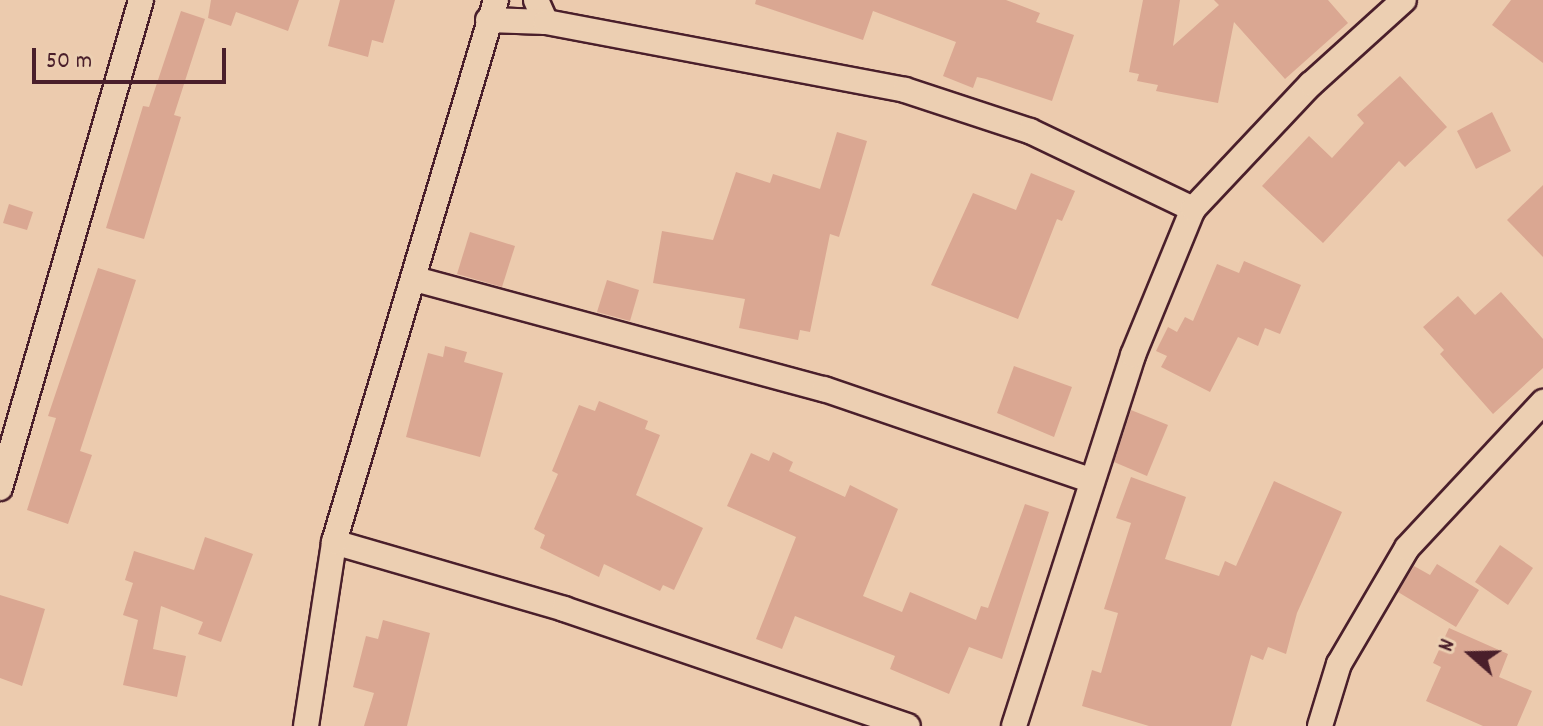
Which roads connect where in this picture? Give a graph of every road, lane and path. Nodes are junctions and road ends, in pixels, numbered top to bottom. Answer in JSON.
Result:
{"nodes":[{"id":1,"x":141,"y":0,"type":"edge"},
{"id":2,"x":1404,"y":0,"type":"edge"},
{"id":3,"x":492,"y":10,"type":"edge"},
{"id":4,"x":541,"y":11,"type":"edge"},
{"id":5,"x":1193,"y":209,"type":"junction"},
{"id":6,"x":415,"y":279,"type":"junction"},
{"id":7,"x":1543,"y":402,"type":"edge"},
{"id":8,"x":1090,"y":480,"type":"junction"},
{"id":9,"x":0,"y":488,"type":"edge"},
{"id":10,"x":334,"y":542,"type":"junction"},
{"id":11,"x":306,"y":726,"type":"edge"},
{"id":12,"x":908,"y":726,"type":"edge"},
{"id":13,"x":1014,"y":726,"type":"edge"},
{"id":14,"x":1320,"y":726,"type":"edge"}],
"edges":[{"from":1,"to":9,"type":"street"},
{"from":2,"to":5,"type":"street"},
{"from":3,"to":4,"type":"street"},
{"from":3,"to":6,"type":"street"},
{"from":4,"to":5,"type":"street"},
{"from":5,"to":8,"type":"street"},
{"from":6,"to":8,"type":"street"},
{"from":6,"to":10,"type":"street"},
{"from":7,"to":14,"type":"street"},
{"from":8,"to":13,"type":"street"},
{"from":10,"to":11,"type":"street"},
{"from":10,"to":12,"type":"street"}]}
